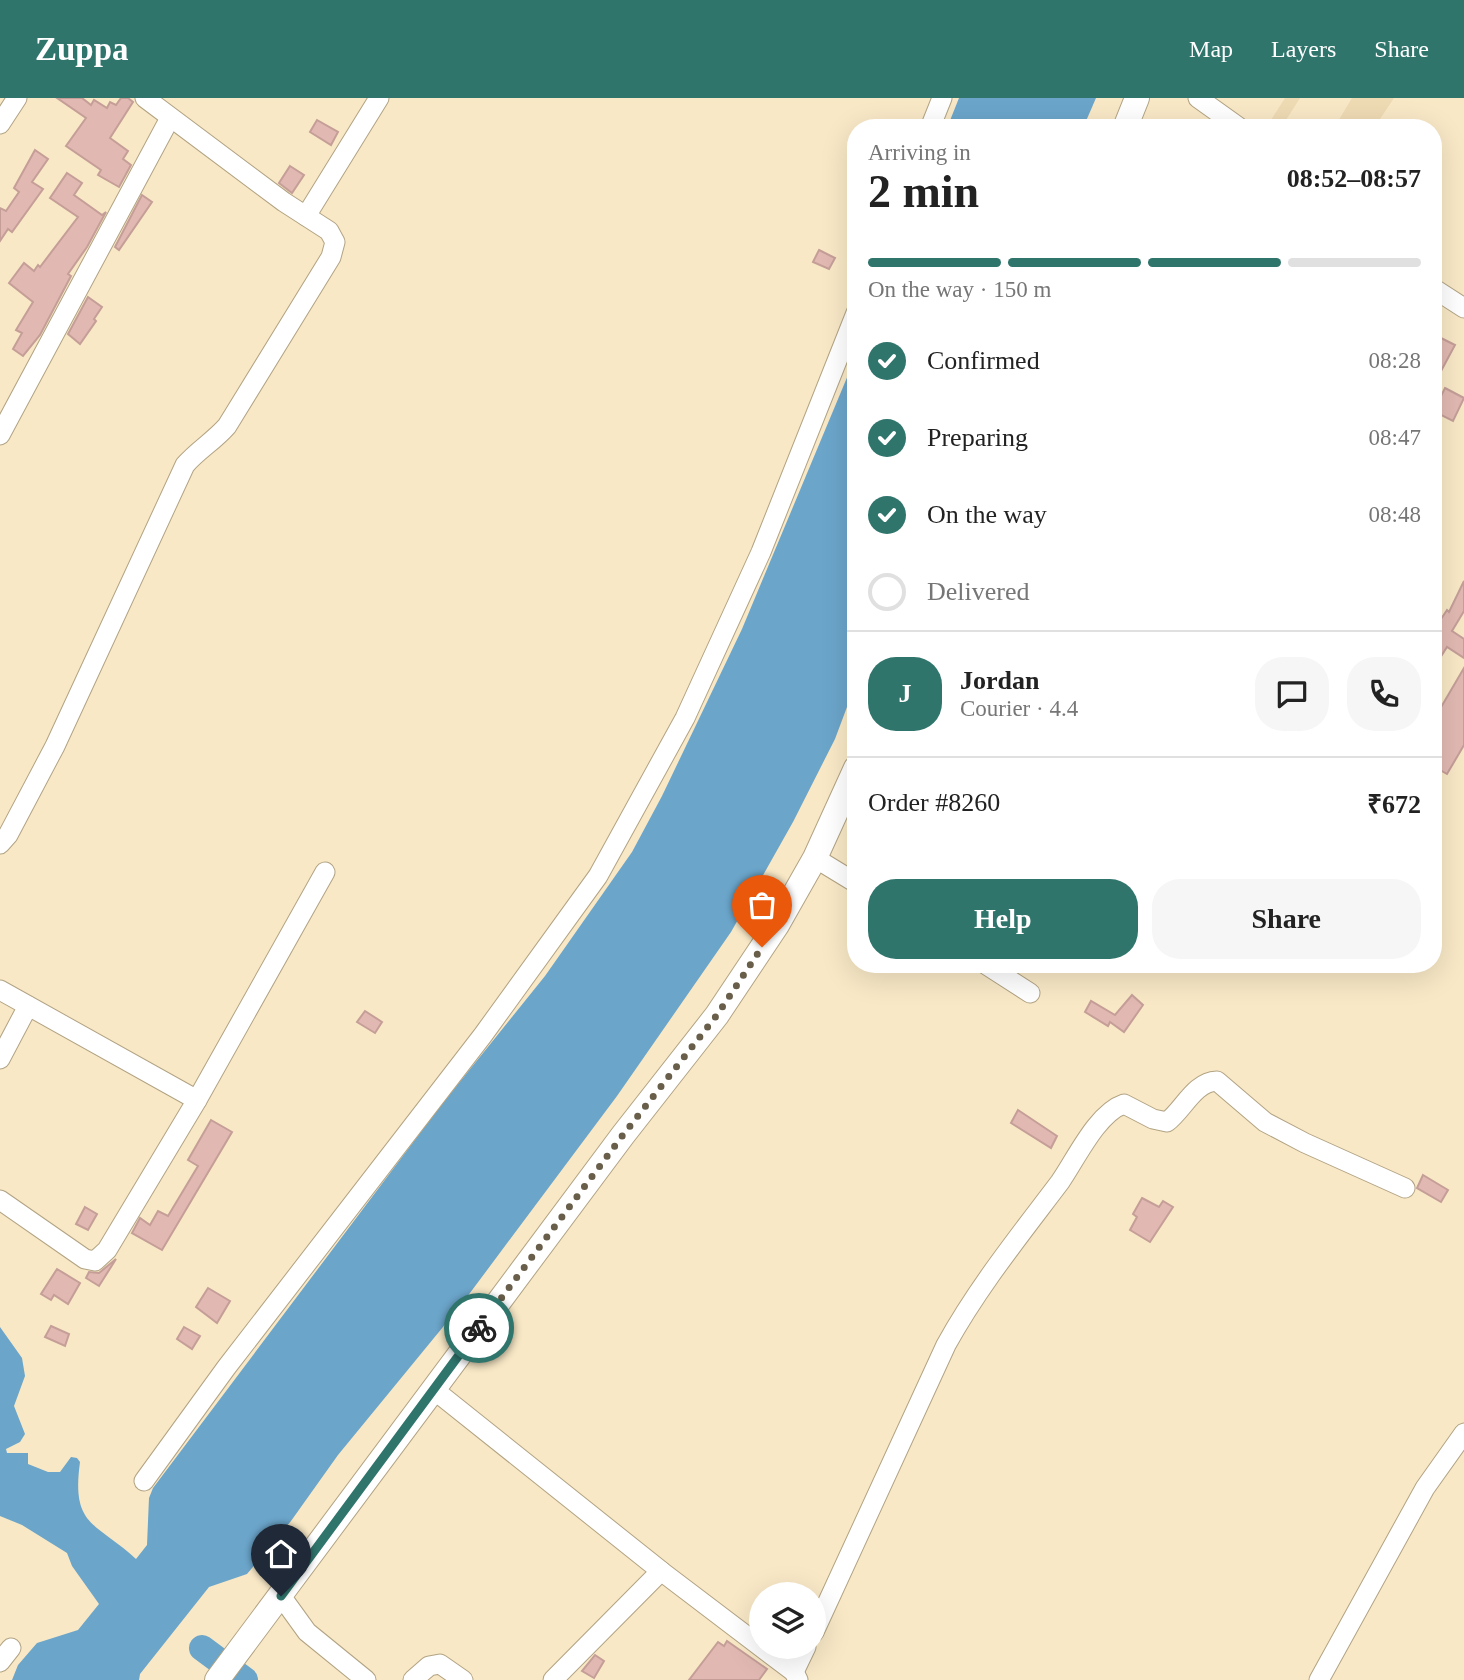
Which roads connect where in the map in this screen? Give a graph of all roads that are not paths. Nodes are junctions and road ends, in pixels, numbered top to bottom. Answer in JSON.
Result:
{"nodes":[{"id":1,"x":16,"y":98,"type":"edge"},
{"id":2,"x":145,"y":98,"type":"edge"},
{"id":3,"x":379,"y":98,"type":"edge"},
{"id":4,"x":942,"y":98,"type":"edge"},
{"id":5,"x":1137,"y":98,"type":"edge"},
{"id":6,"x":1198,"y":98,"type":"edge"},
{"id":7,"x":170,"y":118,"type":"junction"},
{"id":8,"x":934,"y":119,"type":"edge"},
{"id":9,"x":1129,"y":119,"type":"edge"},
{"id":10,"x":1227,"y":119,"type":"edge"},
{"id":11,"x":0,"y":124,"type":"edge"},
{"id":12,"x":306,"y":216,"type":"junction"},
{"id":13,"x":1442,"y":294,"type":"edge"},
{"id":14,"x":1464,"y":308,"type":"edge"},
{"id":15,"x":847,"y":336,"type":"edge"},
{"id":16,"x":0,"y":435,"type":"edge"},
{"id":17,"x":847,"y":788,"type":"edge"},
{"id":18,"x":0,"y":844,"type":"edge"},
{"id":19,"x":815,"y":858,"type":"junction"},
{"id":20,"x":325,"y":872,"type":"dead end"},
{"id":21,"x":847,"y":878,"type":"edge"},
{"id":22,"x":999,"y":973,"type":"edge"},
{"id":23,"x":0,"y":990,"type":"edge"},
{"id":24,"x":1030,"y":993,"type":"dead end"},
{"id":25,"x":28,"y":1006,"type":"junction"},
{"id":26,"x":0,"y":1059,"type":"edge"},
{"id":27,"x":197,"y":1100,"type":"junction"},
{"id":28,"x":1405,"y":1188,"type":"dead end"},
{"id":29,"x":0,"y":1200,"type":"edge"},
{"id":30,"x":433,"y":1389,"type":"junction"},
{"id":31,"x":1464,"y":1433,"type":"edge"},
{"id":32,"x":144,"y":1481,"type":"dead end"},
{"id":33,"x":660,"y":1571,"type":"junction"},
{"id":34,"x":276,"y":1602,"type":"junction"},
{"id":35,"x":826,"y":1606,"type":"edge"},
{"id":36,"x":802,"y":1659,"type":"edge"},
{"id":37,"x":796,"y":1676,"type":"edge"},
{"id":38,"x":217,"y":1680,"type":"edge"},
{"id":39,"x":366,"y":1680,"type":"edge"},
{"id":40,"x":413,"y":1680,"type":"edge"},
{"id":41,"x":463,"y":1680,"type":"edge"},
{"id":42,"x":553,"y":1680,"type":"edge"},
{"id":43,"x":1319,"y":1680,"type":"edge"}],
"edges":[{"from":1,"to":11,"type":"street"},
{"from":2,"to":7,"type":"street"},
{"from":3,"to":12,"type":"street"},
{"from":4,"to":8,"type":"street"},
{"from":5,"to":9,"type":"main road"},
{"from":6,"to":10,"type":"street"},
{"from":7,"to":12,"type":"street"},
{"from":7,"to":16,"type":"street"},
{"from":12,"to":18,"type":"street"},
{"from":13,"to":14,"type":"street"},
{"from":15,"to":32,"type":"street"},
{"from":17,"to":19,"type":"main road"},
{"from":19,"to":21,"type":"street"},
{"from":19,"to":30,"type":"main road"},
{"from":20,"to":27,"type":"street"},
{"from":22,"to":24,"type":"street"},
{"from":23,"to":25,"type":"street"},
{"from":25,"to":26,"type":"street"},
{"from":25,"to":27,"type":"street"},
{"from":27,"to":29,"type":"street"},
{"from":28,"to":35,"type":"street"},
{"from":30,"to":33,"type":"street"},
{"from":30,"to":34,"type":"main road"},
{"from":31,"to":43,"type":"street"},
{"from":33,"to":37,"type":"street"},
{"from":33,"to":42,"type":"street"},
{"from":34,"to":38,"type":"main road"},
{"from":34,"to":39,"type":"street"},
{"from":36,"to":37,"type":"street"},
{"from":40,"to":41,"type":"street"}]}
